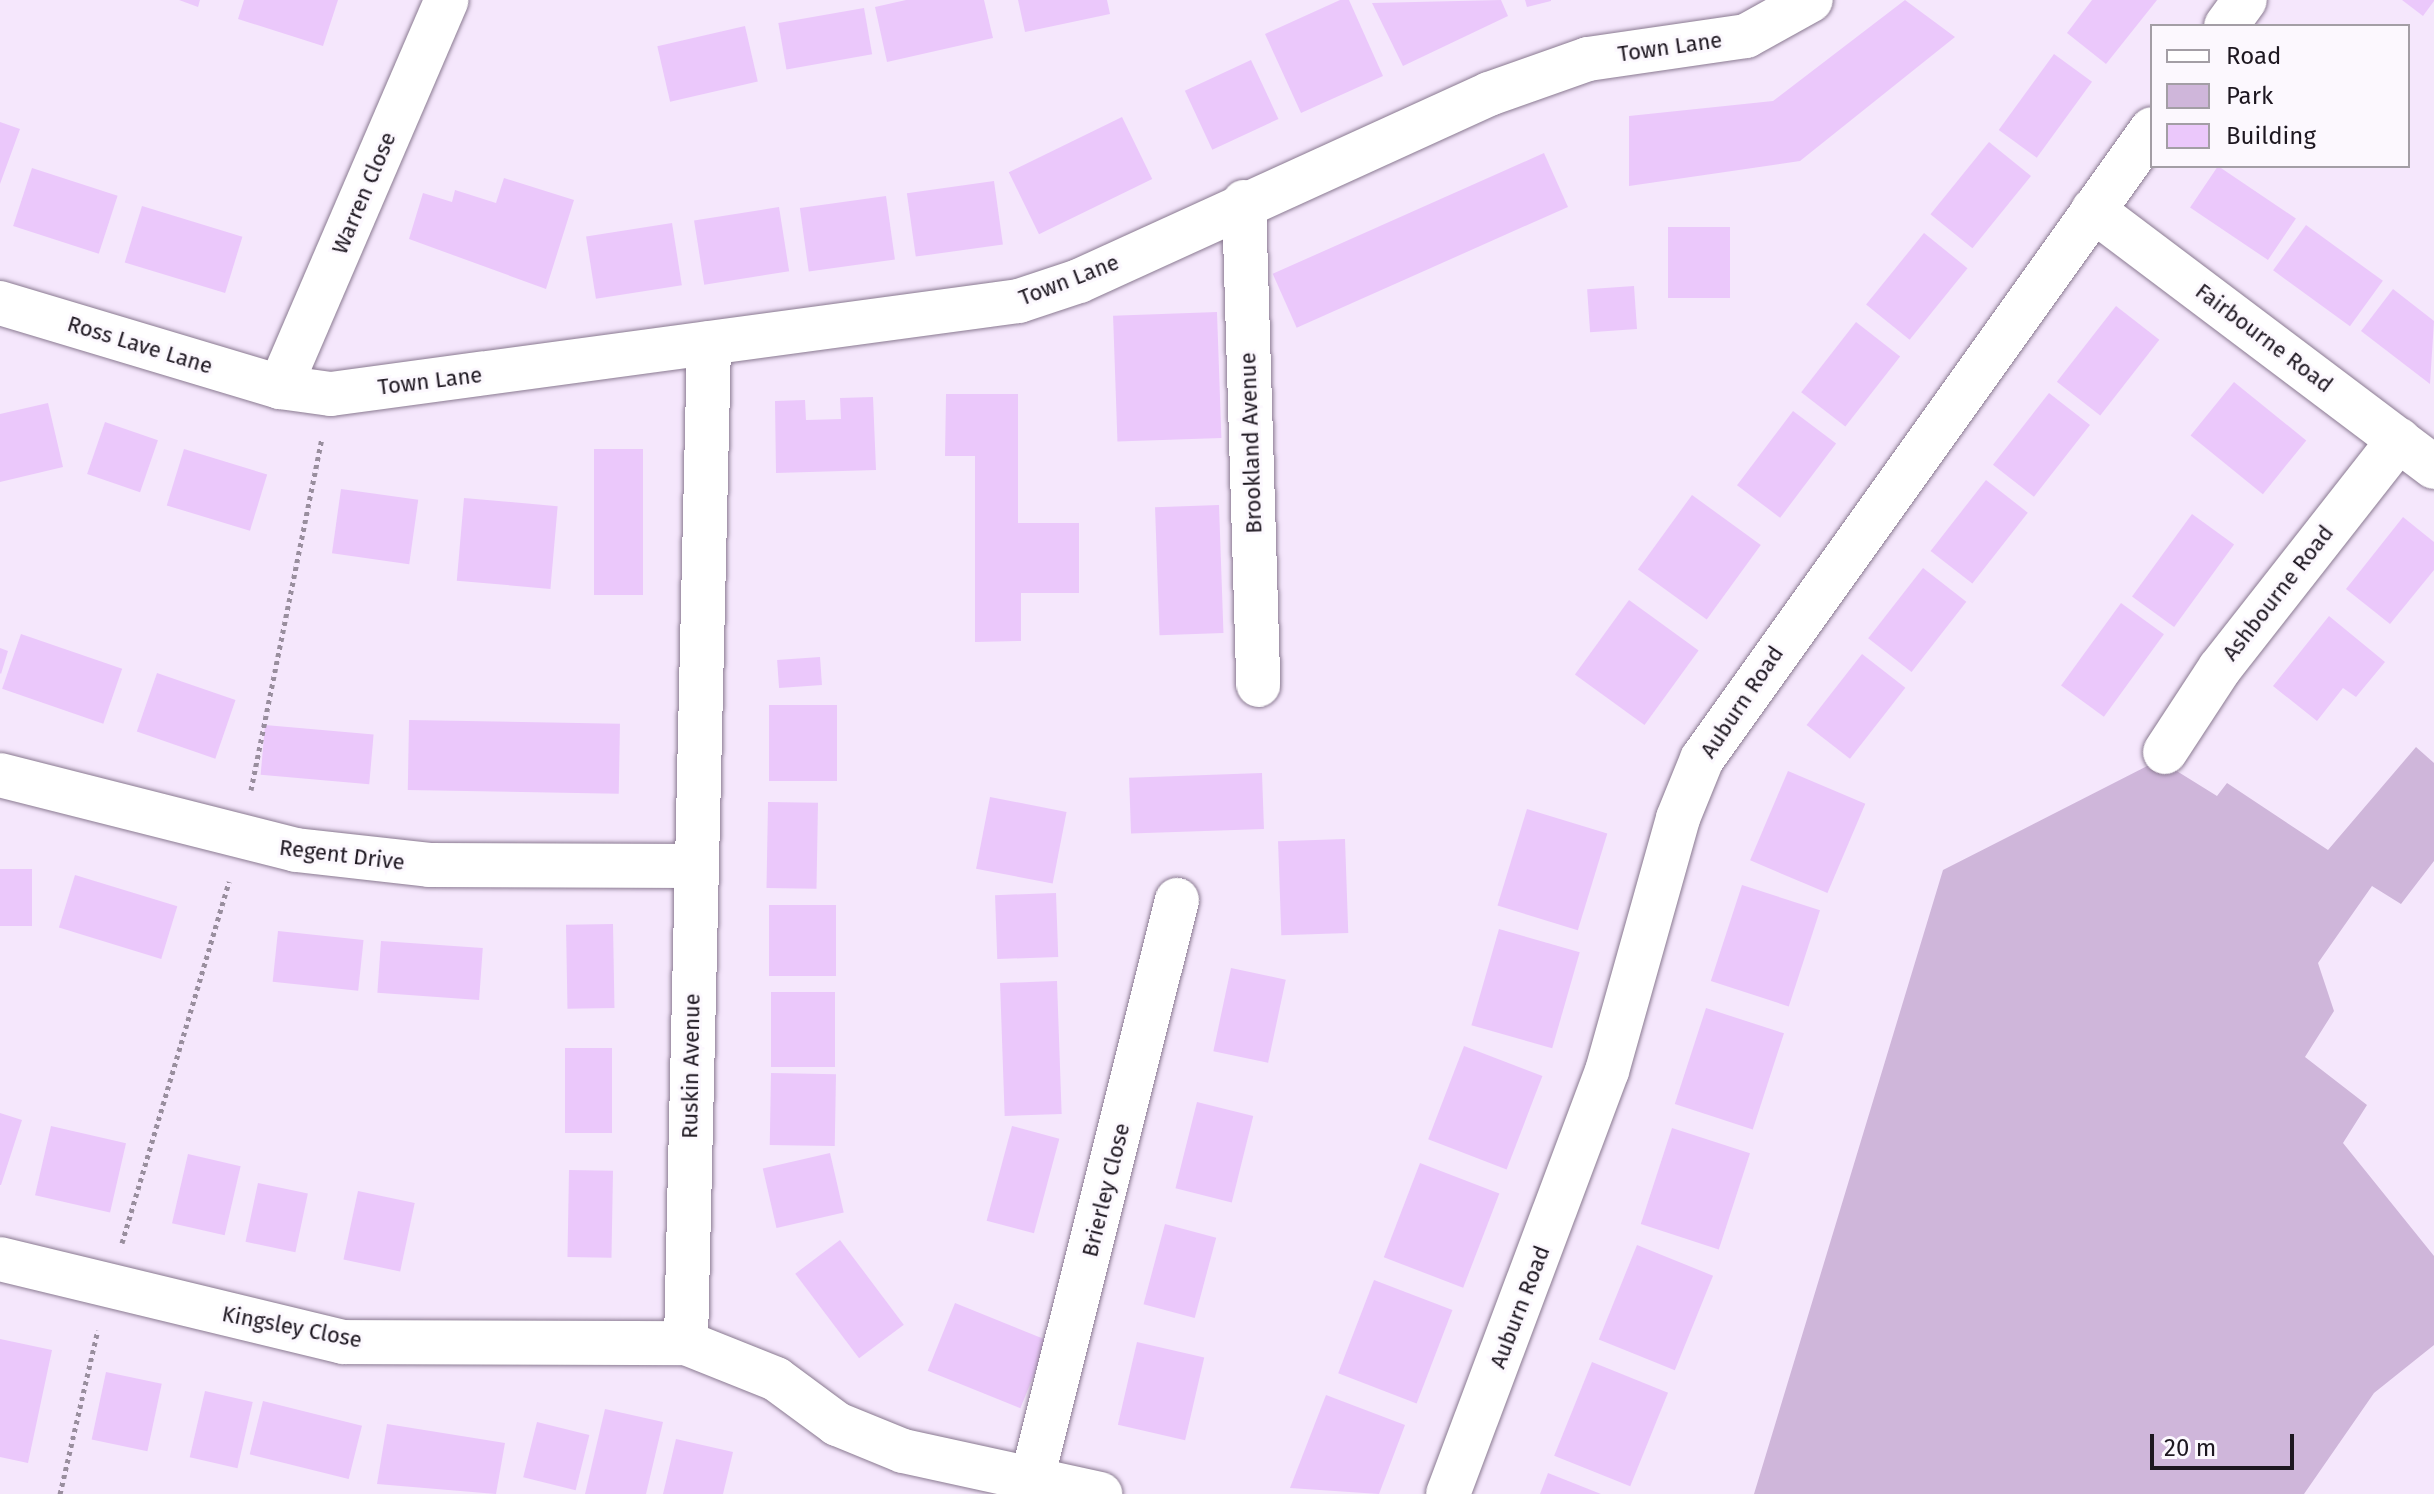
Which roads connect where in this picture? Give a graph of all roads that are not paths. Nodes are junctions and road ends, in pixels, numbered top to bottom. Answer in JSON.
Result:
{"nodes":[{"id":1,"x":447,"y":0,"type":"edge"},
{"id":2,"x":1811,"y":0,"type":"edge"},
{"id":3,"x":2245,"y":0,"type":"edge"},
{"id":4,"x":2227,"y":24,"type":"edge"},
{"id":5,"x":2150,"y":132,"type":"edge"},
{"id":6,"x":1244,"y":202,"type":"junction"},
{"id":7,"x":2093,"y":210,"type":"junction"},
{"id":8,"x":0,"y":303,"type":"edge"},
{"id":9,"x":709,"y":343,"type":"junction"},
{"id":10,"x":280,"y":387,"type":"junction"},
{"id":11,"x":2399,"y":440,"type":"junction"},
{"id":12,"x":2434,"y":467,"type":"edge"},
{"id":13,"x":1258,"y":685,"type":"dead end"},
{"id":14,"x":2165,"y":752,"type":"dead end"},
{"id":15,"x":0,"y":775,"type":"edge"},
{"id":16,"x":693,"y":866,"type":"junction"},
{"id":17,"x":1177,"y":900,"type":"dead end"},
{"id":18,"x":0,"y":1259,"type":"edge"},
{"id":19,"x":686,"y":1343,"type":"junction"},
{"id":20,"x":1032,"y":1479,"type":"junction"},
{"id":21,"x":1100,"y":1494,"type":"edge"},
{"id":22,"x":1448,"y":1494,"type":"edge"}],
"edges":[{"from":1,"to":10,"type":"street","name":"Warren Close"},
{"from":2,"to":6,"type":"street","name":"Town Lane"},
{"from":3,"to":4,"type":"street"},
{"from":5,"to":7,"type":"street","name":"Auburn Road"},
{"from":6,"to":9,"type":"street","name":"Town Lane"},
{"from":6,"to":13,"type":"street","name":"Brookland Avenue"},
{"from":7,"to":11,"type":"street","name":"Fairbourne Road"},
{"from":7,"to":22,"type":"street","name":"Auburn Road"},
{"from":8,"to":10,"type":"street","name":"Ross Lave Lane"},
{"from":9,"to":10,"type":"street","name":"Town Lane"},
{"from":9,"to":16,"type":"street","name":"Ruskin Avenue"},
{"from":11,"to":12,"type":"street","name":"Fairbourne Road"},
{"from":11,"to":14,"type":"street","name":"Ashbourne Road"},
{"from":15,"to":16,"type":"street","name":"Regent Drive"},
{"from":16,"to":19,"type":"street","name":"Ruskin Avenue"},
{"from":17,"to":20,"type":"street","name":"Brierley Close"},
{"from":18,"to":19,"type":"street","name":"Kingsley Close"},
{"from":19,"to":20,"type":"street"},
{"from":20,"to":21,"type":"street"}]}
